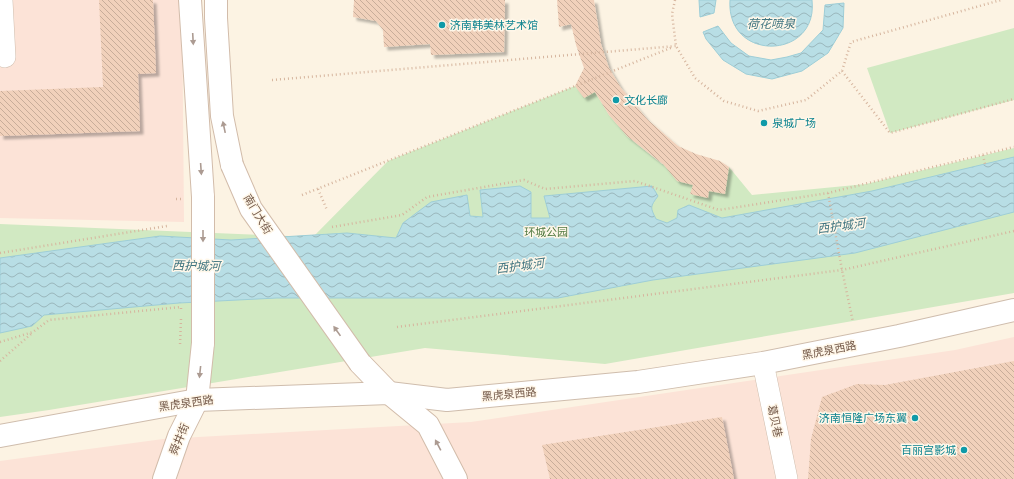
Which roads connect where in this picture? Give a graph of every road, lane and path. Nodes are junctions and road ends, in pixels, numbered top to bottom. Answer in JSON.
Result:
{"nodes":[{"id":1,"x":2,"y":0,"type":"edge"},
{"id":2,"x":190,"y":0,"type":"edge"},
{"id":3,"x":216,"y":0,"type":"edge"},
{"id":4,"x":674,"y":0,"type":"edge"},
{"id":5,"x":1001,"y":0,"type":"edge"},
{"id":6,"x":676,"y":46,"type":"junction"},
{"id":7,"x":5,"y":57,"type":"dead end"},
{"id":8,"x":842,"y":71,"type":"junction"},
{"id":9,"x":272,"y":80,"type":"dead end"},
{"id":10,"x":1014,"y":99,"type":"edge"},
{"id":11,"x":1014,"y":147,"type":"edge"},
{"id":12,"x":983,"y":154,"type":"junction"},
{"id":13,"x":985,"y":164,"type":"dead end"},
{"id":14,"x":318,"y":189,"type":"junction"},
{"id":15,"x":828,"y":193,"type":"junction"},
{"id":16,"x":302,"y":195,"type":"dead end"},
{"id":17,"x":327,"y":210,"type":"dead end"},
{"id":18,"x":167,"y":226,"type":"dead end"},
{"id":19,"x":332,"y":227,"type":"dead end"},
{"id":20,"x":1014,"y":232,"type":"edge"},
{"id":21,"x":0,"y":252,"type":"edge"},
{"id":22,"x":842,"y":270,"type":"junction"},
{"id":23,"x":181,"y":307,"type":"dead end"},
{"id":24,"x":1014,"y":310,"type":"edge"},
{"id":25,"x":853,"y":322,"type":"dead end"},
{"id":26,"x":397,"y":327,"type":"dead end"},
{"id":27,"x":33,"y":332,"type":"junction"},
{"id":28,"x":0,"y":342,"type":"edge"},
{"id":29,"x":0,"y":361,"type":"edge"},
{"id":30,"x":763,"y":363,"type":"junction"},
{"id":31,"x":389,"y":393,"type":"junction"},
{"id":32,"x":197,"y":400,"type":"junction"},
{"id":33,"x":0,"y":436,"type":"edge"},
{"id":34,"x":164,"y":479,"type":"edge"},
{"id":35,"x":456,"y":479,"type":"edge"},
{"id":36,"x":786,"y":479,"type":"edge"}],
"edges":[{"from":1,"to":7,"type":"street"},
{"from":2,"to":32,"type":"main road","one_way":true,"bridge":true},
{"from":31,"to":3,"type":"main road","name":"南门大街","one_way":true,"bridge":true},
{"from":4,"to":6,"type":"path"},
{"from":5,"to":8,"type":"path"},
{"from":6,"to":8,"type":"path"},
{"from":6,"to":9,"type":"path"},
{"from":6,"to":14,"type":"path"},
{"from":8,"to":10,"type":"path"},
{"from":11,"to":12,"type":"path"},
{"from":12,"to":13,"type":"path"},
{"from":12,"to":15,"type":"path"},
{"from":14,"to":16,"type":"path"},
{"from":14,"to":17,"type":"path"},
{"from":15,"to":19,"type":"path"},
{"from":15,"to":22,"type":"path"},
{"from":18,"to":21,"type":"path"},
{"from":20,"to":22,"type":"path"},
{"from":22,"to":25,"type":"path"},
{"from":22,"to":26,"type":"path"},
{"from":23,"to":27,"type":"path"},
{"from":24,"to":30,"type":"main road","name":"黑虎泉西路"},
{"from":27,"to":28,"type":"path"},
{"from":27,"to":29,"type":"path"},
{"from":30,"to":31,"type":"main road","name":"黑虎泉西路"},
{"from":30,"to":36,"type":"street","name":"葛贝巷"},
{"from":31,"to":32,"type":"main road","name":"黑虎泉西路"},
{"from":35,"to":31,"type":"main road","name":"南门大街","one_way":true},
{"from":32,"to":33,"type":"main road","name":"黑虎泉西路"},
{"from":32,"to":34,"type":"main road","name":"舜井街"}]}
